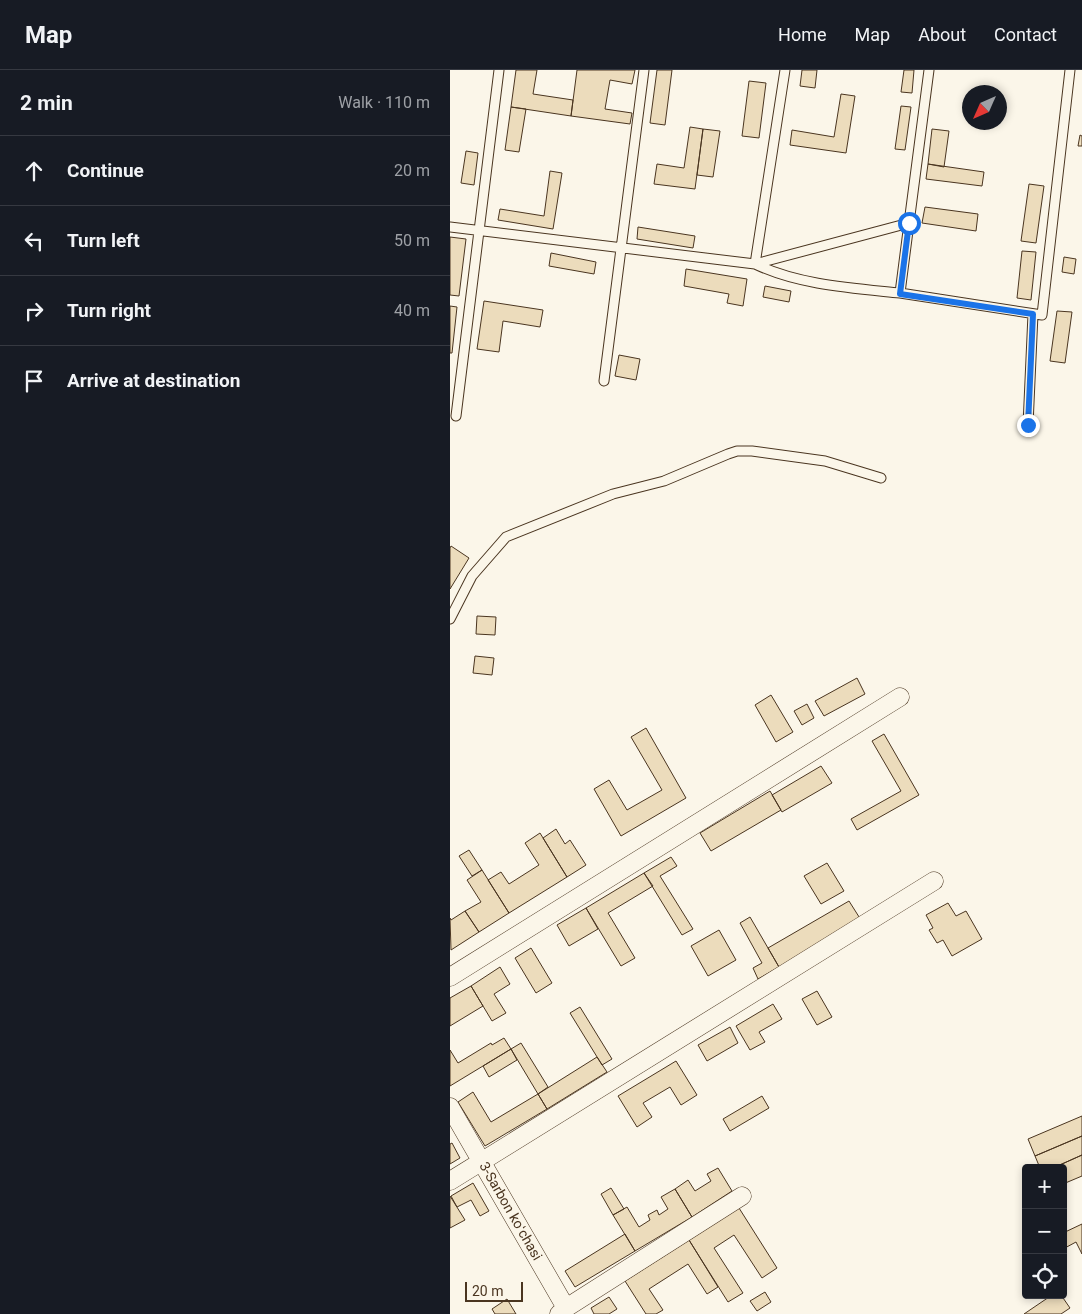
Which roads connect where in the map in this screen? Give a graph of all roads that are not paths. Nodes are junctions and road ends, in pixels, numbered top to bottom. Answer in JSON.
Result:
{"nodes":[{"id":1,"x":499,"y":70,"type":"edge"},
{"id":2,"x":644,"y":70,"type":"edge"},
{"id":3,"x":785,"y":70,"type":"edge"},
{"id":4,"x":930,"y":70,"type":"edge"},
{"id":5,"x":1070,"y":70,"type":"edge"},
{"id":6,"x":909,"y":223,"type":"junction"},
{"id":7,"x":450,"y":226,"type":"edge"},
{"id":8,"x":479,"y":231,"type":"junction"},
{"id":9,"x":621,"y":248,"type":"junction"},
{"id":10,"x":755,"y":264,"type":"junction"},
{"id":11,"x":900,"y":294,"type":"junction"},
{"id":12,"x":1033,"y":314,"type":"junction"},
{"id":13,"x":604,"y":381,"type":"dead end"},
{"id":14,"x":456,"y":416,"type":"dead end"},
{"id":15,"x":1028,"y":425,"type":"dead end"},
{"id":16,"x":881,"y":478,"type":"dead end"},
{"id":17,"x":450,"y":619,"type":"edge"},
{"id":18,"x":900,"y":697,"type":"dead end"},
{"id":19,"x":934,"y":881,"type":"dead end"},
{"id":20,"x":450,"y":976,"type":"edge"},
{"id":21,"x":450,"y":1107,"type":"edge"},
{"id":22,"x":483,"y":1162,"type":"junction"},
{"id":23,"x":450,"y":1181,"type":"edge"},
{"id":24,"x":742,"y":1196,"type":"dead end"},
{"id":25,"x":563,"y":1311,"type":"edge"}],
"edges":[{"from":1,"to":8,"type":"lane"},
{"from":2,"to":9,"type":"lane"},
{"from":3,"to":10,"type":"lane"},
{"from":4,"to":6,"type":"lane"},
{"from":5,"to":12,"type":"lane"},
{"from":6,"to":10,"type":"lane"},
{"from":6,"to":11,"type":"lane"},
{"from":7,"to":8,"type":"lane"},
{"from":8,"to":9,"type":"lane"},
{"from":8,"to":14,"type":"lane"},
{"from":9,"to":10,"type":"lane"},
{"from":9,"to":13,"type":"lane"},
{"from":10,"to":11,"type":"lane"},
{"from":11,"to":12,"type":"lane"},
{"from":12,"to":15,"type":"lane"},
{"from":16,"to":17,"type":"lane"},
{"from":18,"to":20,"type":"street"},
{"from":19,"to":22,"type":"street"},
{"from":21,"to":22,"type":"street","name":"3-Sarbon koʻchasi"},
{"from":22,"to":23,"type":"street"},
{"from":22,"to":25,"type":"street","name":"3-Sarbon koʻchasi"},
{"from":24,"to":25,"type":"street"}]}
